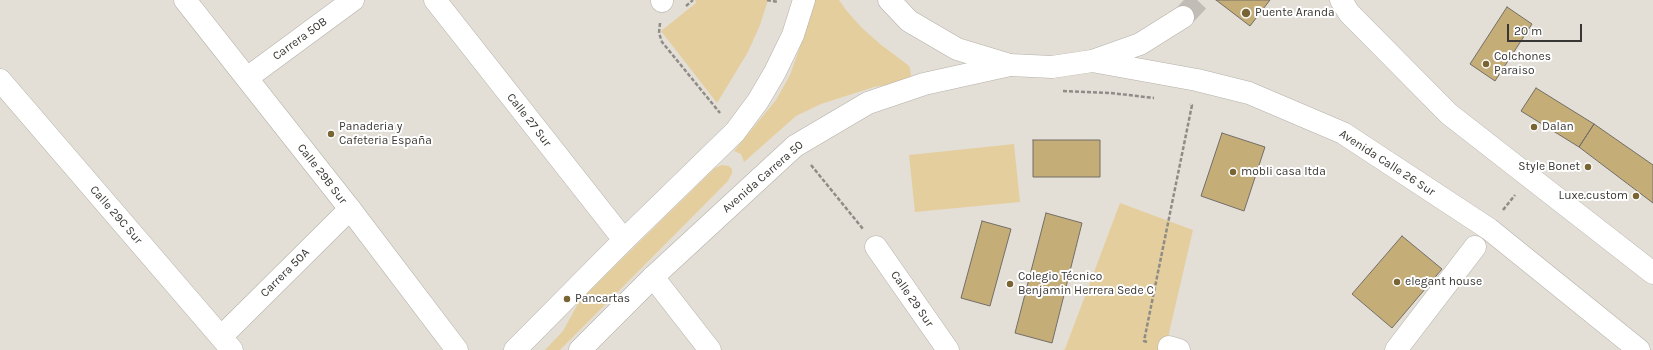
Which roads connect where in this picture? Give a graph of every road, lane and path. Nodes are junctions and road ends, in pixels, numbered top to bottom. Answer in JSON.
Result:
{"nodes":[{"id":1,"x":185,"y":0,"type":"edge"},
{"id":2,"x":353,"y":0,"type":"edge"},
{"id":3,"x":435,"y":0,"type":"edge"},
{"id":4,"x":662,"y":0,"type":"edge"},
{"id":5,"x":767,"y":0,"type":"edge"},
{"id":6,"x":889,"y":0,"type":"edge"},
{"id":7,"x":1341,"y":0,"type":"edge"},
{"id":8,"x":794,"y":1,"type":"edge"},
{"id":9,"x":1183,"y":17,"type":"tunnel mouth"},
{"id":10,"x":1092,"y":62,"type":"junction"},
{"id":11,"x":1010,"y":64,"type":"junction"},
{"id":12,"x":247,"y":78,"type":"junction"},
{"id":13,"x":0,"y":80,"type":"edge"},
{"id":14,"x":1059,"y":91,"type":"dead end"},
{"id":15,"x":1159,"y":99,"type":"dead end"},
{"id":16,"x":1186,"y":104,"type":"dead end"},
{"id":17,"x":720,"y":114,"type":"dead end"},
{"id":18,"x":808,"y":162,"type":"dead end"},
{"id":19,"x":350,"y":210,"type":"junction"},
{"id":20,"x":624,"y":240,"type":"junction"},
{"id":21,"x":876,"y":247,"type":"joint"},
{"id":22,"x":1475,"y":247,"type":"dead end"},
{"id":23,"x":1653,"y":273,"type":"edge"},
{"id":24,"x":653,"y":277,"type":"junction"},
{"id":25,"x":226,"y":344,"type":"edge"},
{"id":26,"x":1174,"y":348,"type":"edge"},
{"id":27,"x":457,"y":350,"type":"edge"},
{"id":28,"x":515,"y":350,"type":"edge"},
{"id":29,"x":580,"y":350,"type":"edge"},
{"id":30,"x":710,"y":350,"type":"edge"},
{"id":31,"x":948,"y":350,"type":"edge"},
{"id":32,"x":1396,"y":350,"type":"edge"},
{"id":33,"x":1639,"y":350,"type":"edge"}],
"edges":[{"from":1,"to":12,"type":"main road","name":"Calle 29B Sur"},
{"from":2,"to":12,"type":"main road","name":"Carrera 50B"},
{"from":3,"to":20,"type":"main road","name":"Calle 27 Sur"},
{"from":4,"to":17,"type":"path"},
{"from":5,"to":8,"type":"path"},
{"from":6,"to":11,"type":"main road"},
{"from":7,"to":23,"type":"main road"},
{"from":8,"to":20,"type":"main road"},
{"from":9,"to":10,"type":"main road"},
{"from":10,"to":11,"type":"main road"},
{"from":10,"to":33,"type":"main road","name":"Avenida Calle 26 Sur"},
{"from":11,"to":24,"type":"main road","name":"Avenida Carrera 50"},
{"from":12,"to":19,"type":"main road","name":"Calle 29B Sur"},
{"from":13,"to":25,"type":"main road","name":"Calle 29C Sur"},
{"from":14,"to":15,"type":"path"},
{"from":16,"to":26,"type":"path"},
{"from":18,"to":21,"type":"path"},
{"from":19,"to":25,"type":"main road","name":"Carrera 50A"},
{"from":19,"to":27,"type":"main road","name":"Calle 29B Sur"},
{"from":20,"to":28,"type":"main road"},
{"from":21,"to":31,"type":"main road","name":"Calle 29 Sur"},
{"from":22,"to":32,"type":"main road"},
{"from":24,"to":29,"type":"main road","name":"Avenida Carrera 50"},
{"from":24,"to":30,"type":"main road"}]}
